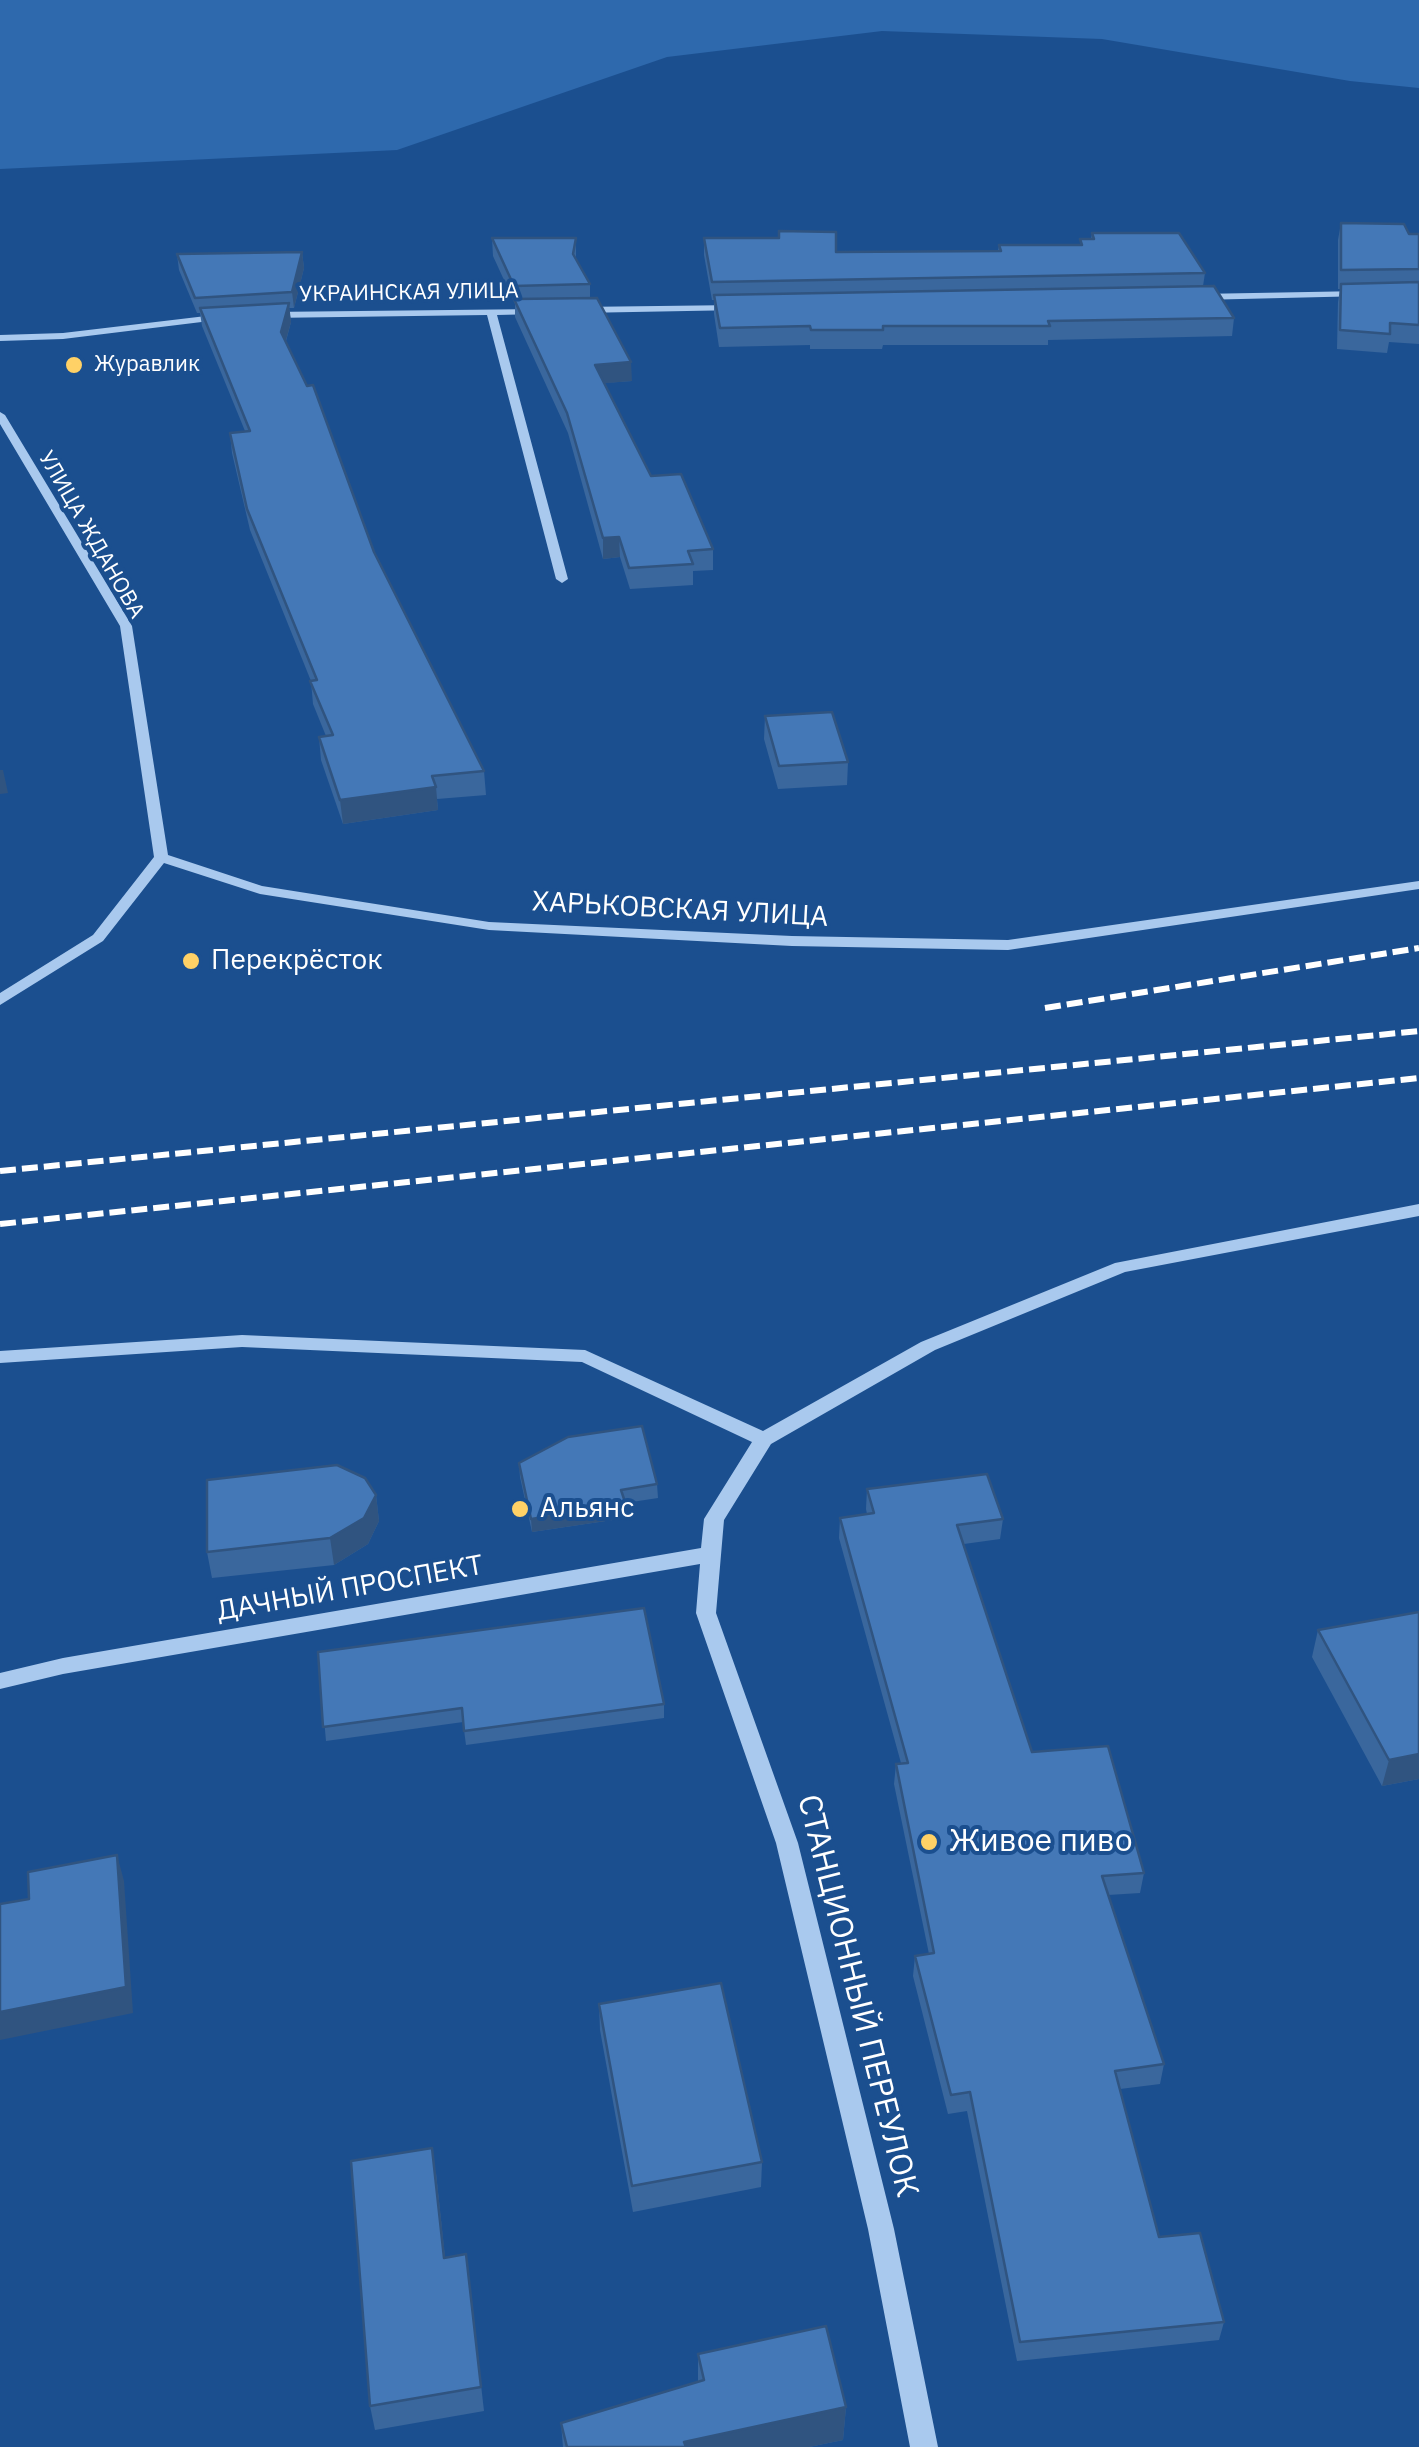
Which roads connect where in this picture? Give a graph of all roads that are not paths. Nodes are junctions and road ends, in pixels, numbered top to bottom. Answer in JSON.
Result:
{"nodes":[{"id":1,"x":1380,"y":294,"type":"edge"},
{"id":2,"x":1177,"y":297,"type":"edge"},
{"id":3,"x":744,"y":308,"type":"edge"},
{"id":4,"x":569,"y":310,"type":"edge"},
{"id":5,"x":549,"y":311,"type":"edge"},
{"id":6,"x":491,"y":312,"type":"junction"},
{"id":7,"x":232,"y":316,"type":"edge"},
{"id":8,"x":252,"y":316,"type":"edge"},
{"id":9,"x":0,"y":338,"type":"edge"},
{"id":10,"x":0,"y":415,"type":"edge"},
{"id":11,"x":562,"y":579,"type":"dead end"},
{"id":12,"x":161,"y":857,"type":"junction"},
{"id":13,"x":1419,"y":885,"type":"edge"},
{"id":14,"x":0,"y":1000,"type":"edge"},
{"id":15,"x":1419,"y":1210,"type":"edge"},
{"id":16,"x":0,"y":1357,"type":"edge"},
{"id":17,"x":764,"y":1440,"type":"junction"},
{"id":18,"x":711,"y":1554,"type":"junction"},
{"id":19,"x":0,"y":1682,"type":"edge"},
{"id":20,"x":924,"y":2447,"type":"edge"}],
"edges":[{"from":1,"to":2,"type":"street"},
{"from":3,"to":4,"type":"street"},
{"from":5,"to":6,"type":"street","name":"УКРАИНСКАЯ УЛИЦА"},
{"from":6,"to":8,"type":"street","name":"УКРАИНСКАЯ УЛИЦА"},
{"from":6,"to":11,"type":"street"},
{"from":7,"to":9,"type":"street"},
{"from":10,"to":12,"type":"street","name":"УЛИЦА ЖДАНОВА"},
{"from":12,"to":13,"type":"street","name":"ХАРЬКОВСКАЯ УЛИЦА"},
{"from":12,"to":14,"type":"street"},
{"from":15,"to":17,"type":"street","name":"СТАНЦИОННЫЙ ПЕРЕУЛОК"},
{"from":16,"to":17,"type":"street"},
{"from":17,"to":18,"type":"street","name":"СТАНЦИОННЫЙ ПЕРЕУЛОК"},
{"from":18,"to":19,"type":"street","name":"ДАЧНЫЙ ПРОСПЕКТ"},
{"from":18,"to":20,"type":"street","name":"СТАНЦИОННЫЙ ПЕРЕУЛОК"}]}
